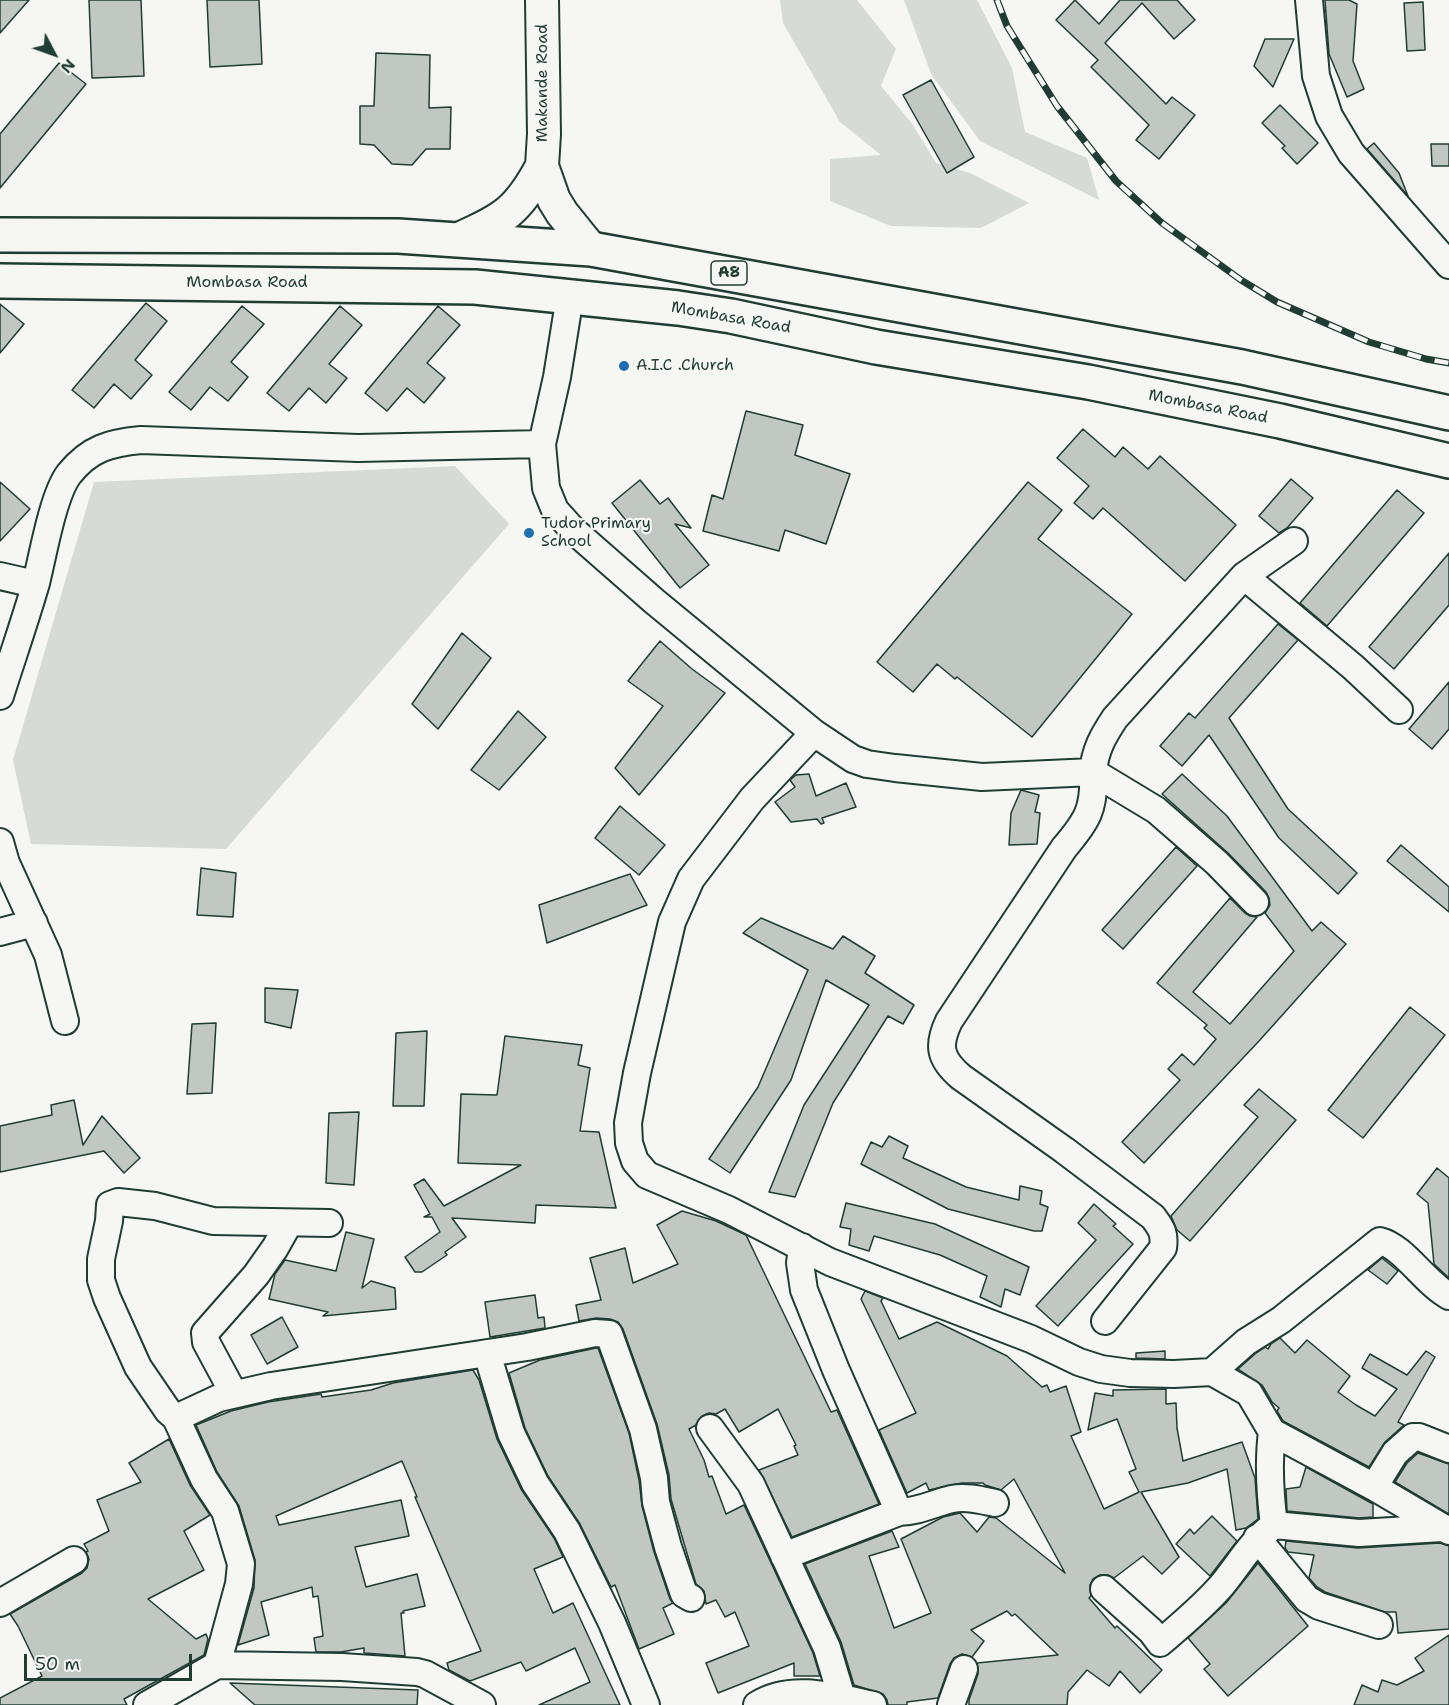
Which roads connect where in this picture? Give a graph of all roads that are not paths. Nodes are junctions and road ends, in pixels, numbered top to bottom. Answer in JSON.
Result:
{"nodes":[{"id":1,"x":542,"y":0,"type":"edge"},
{"id":2,"x":1309,"y":0,"type":"edge"},
{"id":3,"x":542,"y":166,"type":"junction"},
{"id":4,"x":0,"y":235,"type":"edge"},
{"id":5,"x":459,"y":239,"type":"junction"},
{"id":6,"x":591,"y":249,"type":"junction"},
{"id":7,"x":1449,"y":265,"type":"edge"},
{"id":8,"x":0,"y":281,"type":"edge"},
{"id":9,"x":570,"y":296,"type":"junction"},
{"id":10,"x":1449,"y":413,"type":"edge"},
{"id":11,"x":542,"y":444,"type":"junction"},
{"id":12,"x":1449,"y":461,"type":"edge"},
{"id":13,"x":1294,"y":541,"type":"dead end"},
{"id":14,"x":0,"y":576,"type":"edge"},
{"id":15,"x":1244,"y":576,"type":"junction"},
{"id":16,"x":35,"y":584,"type":"junction"},
{"id":17,"x":0,"y":696,"type":"edge"},
{"id":18,"x":1399,"y":710,"type":"dead end"},
{"id":19,"x":814,"y":733,"type":"junction"},
{"id":20,"x":1093,"y":772,"type":"junction"},
{"id":21,"x":0,"y":842,"type":"edge"},
{"id":22,"x":1255,"y":903,"type":"dead end"},
{"id":23,"x":34,"y":923,"type":"junction"},
{"id":24,"x":0,"y":932,"type":"edge"},
{"id":25,"x":65,"y":1021,"type":"dead end"},
{"id":26,"x":289,"y":1223,"type":"junction"},
{"id":27,"x":329,"y":1223,"type":"dead end"},
{"id":28,"x":802,"y":1247,"type":"junction"},
{"id":29,"x":1449,"y":1296,"type":"edge"},
{"id":30,"x":1106,"y":1321,"type":"dead end"},
{"id":31,"x":487,"y":1353,"type":"junction"},
{"id":32,"x":1212,"y":1372,"type":"junction"},
{"id":33,"x":234,"y":1394,"type":"junction"},
{"id":34,"x":176,"y":1418,"type":"junction"},
{"id":35,"x":710,"y":1428,"type":"dead end"},
{"id":36,"x":1272,"y":1432,"type":"junction"},
{"id":37,"x":1449,"y":1449,"type":"edge"},
{"id":38,"x":1374,"y":1487,"type":"junction"},
{"id":39,"x":995,"y":1503,"type":"dead end"},
{"id":40,"x":899,"y":1512,"type":"junction"},
{"id":41,"x":1445,"y":1529,"type":"edge"},
{"id":42,"x":1266,"y":1532,"type":"junction"},
{"id":43,"x":784,"y":1556,"type":"junction"},
{"id":44,"x":74,"y":1560,"type":"dead end"},
{"id":45,"x":1104,"y":1589,"type":"dead end"},
{"id":46,"x":690,"y":1598,"type":"dead end"},
{"id":47,"x":0,"y":1604,"type":"edge"},
{"id":48,"x":1379,"y":1625,"type":"dead end"},
{"id":49,"x":217,"y":1665,"type":"junction"},
{"id":50,"x":964,"y":1669,"type":"dead end"},
{"id":51,"x":842,"y":1698,"type":"junction"},
{"id":52,"x":147,"y":1705,"type":"edge"},
{"id":53,"x":482,"y":1705,"type":"edge"},
{"id":54,"x":646,"y":1705,"type":"edge"},
{"id":55,"x":757,"y":1705,"type":"edge"},
{"id":56,"x":873,"y":1705,"type":"edge"},
{"id":57,"x":952,"y":1705,"type":"edge"}],
"edges":[{"from":1,"to":3,"type":"main road","name":"Makande Road"},
{"from":2,"to":7,"type":"street"},
{"from":3,"to":5,"type":"main road","name":"Makande Road"},
{"from":3,"to":6,"type":"main road","name":"Makande Road"},
{"from":4,"to":5,"type":"highway","number":"A8"},
{"from":5,"to":6,"type":"highway","number":"A8"},
{"from":6,"to":10,"type":"highway","number":"A8"},
{"from":8,"to":9,"type":"highway","name":"Mombasa Road"},
{"from":9,"to":11,"type":"street"},
{"from":9,"to":12,"type":"highway","name":"Mombasa Road"},
{"from":11,"to":16,"type":"street"},
{"from":11,"to":19,"type":"street"},
{"from":13,"to":15,"type":"street"},
{"from":14,"to":16,"type":"street"},
{"from":15,"to":18,"type":"street"},
{"from":15,"to":20,"type":"street"},
{"from":16,"to":17,"type":"street"},
{"from":19,"to":20,"type":"street"},
{"from":19,"to":28,"type":"street"},
{"from":20,"to":22,"type":"street"},
{"from":20,"to":30,"type":"street"},
{"from":21,"to":23,"type":"street"},
{"from":23,"to":24,"type":"street"},
{"from":23,"to":25,"type":"street"},
{"from":26,"to":27,"type":"street"},
{"from":26,"to":33,"type":"street"},
{"from":26,"to":34,"type":"street"},
{"from":28,"to":32,"type":"street"},
{"from":28,"to":40,"type":"street"},
{"from":29,"to":32,"type":"street"},
{"from":31,"to":33,"type":"street"},
{"from":31,"to":46,"type":"street"},
{"from":31,"to":54,"type":"street"},
{"from":32,"to":36,"type":"street"},
{"from":33,"to":34,"type":"street"},
{"from":34,"to":49,"type":"street"},
{"from":35,"to":43,"type":"street"},
{"from":36,"to":38,"type":"street"},
{"from":36,"to":42,"type":"street"},
{"from":37,"to":38,"type":"street"},
{"from":38,"to":41,"type":"street"},
{"from":39,"to":40,"type":"street"},
{"from":40,"to":43,"type":"street"},
{"from":41,"to":42,"type":"street"},
{"from":42,"to":45,"type":"street"},
{"from":42,"to":48,"type":"street"},
{"from":43,"to":51,"type":"street"},
{"from":44,"to":47,"type":"street"},
{"from":49,"to":52,"type":"street"},
{"from":49,"to":53,"type":"street"},
{"from":50,"to":57,"type":"street"},
{"from":51,"to":55,"type":"street"},
{"from":51,"to":56,"type":"street"}]}
